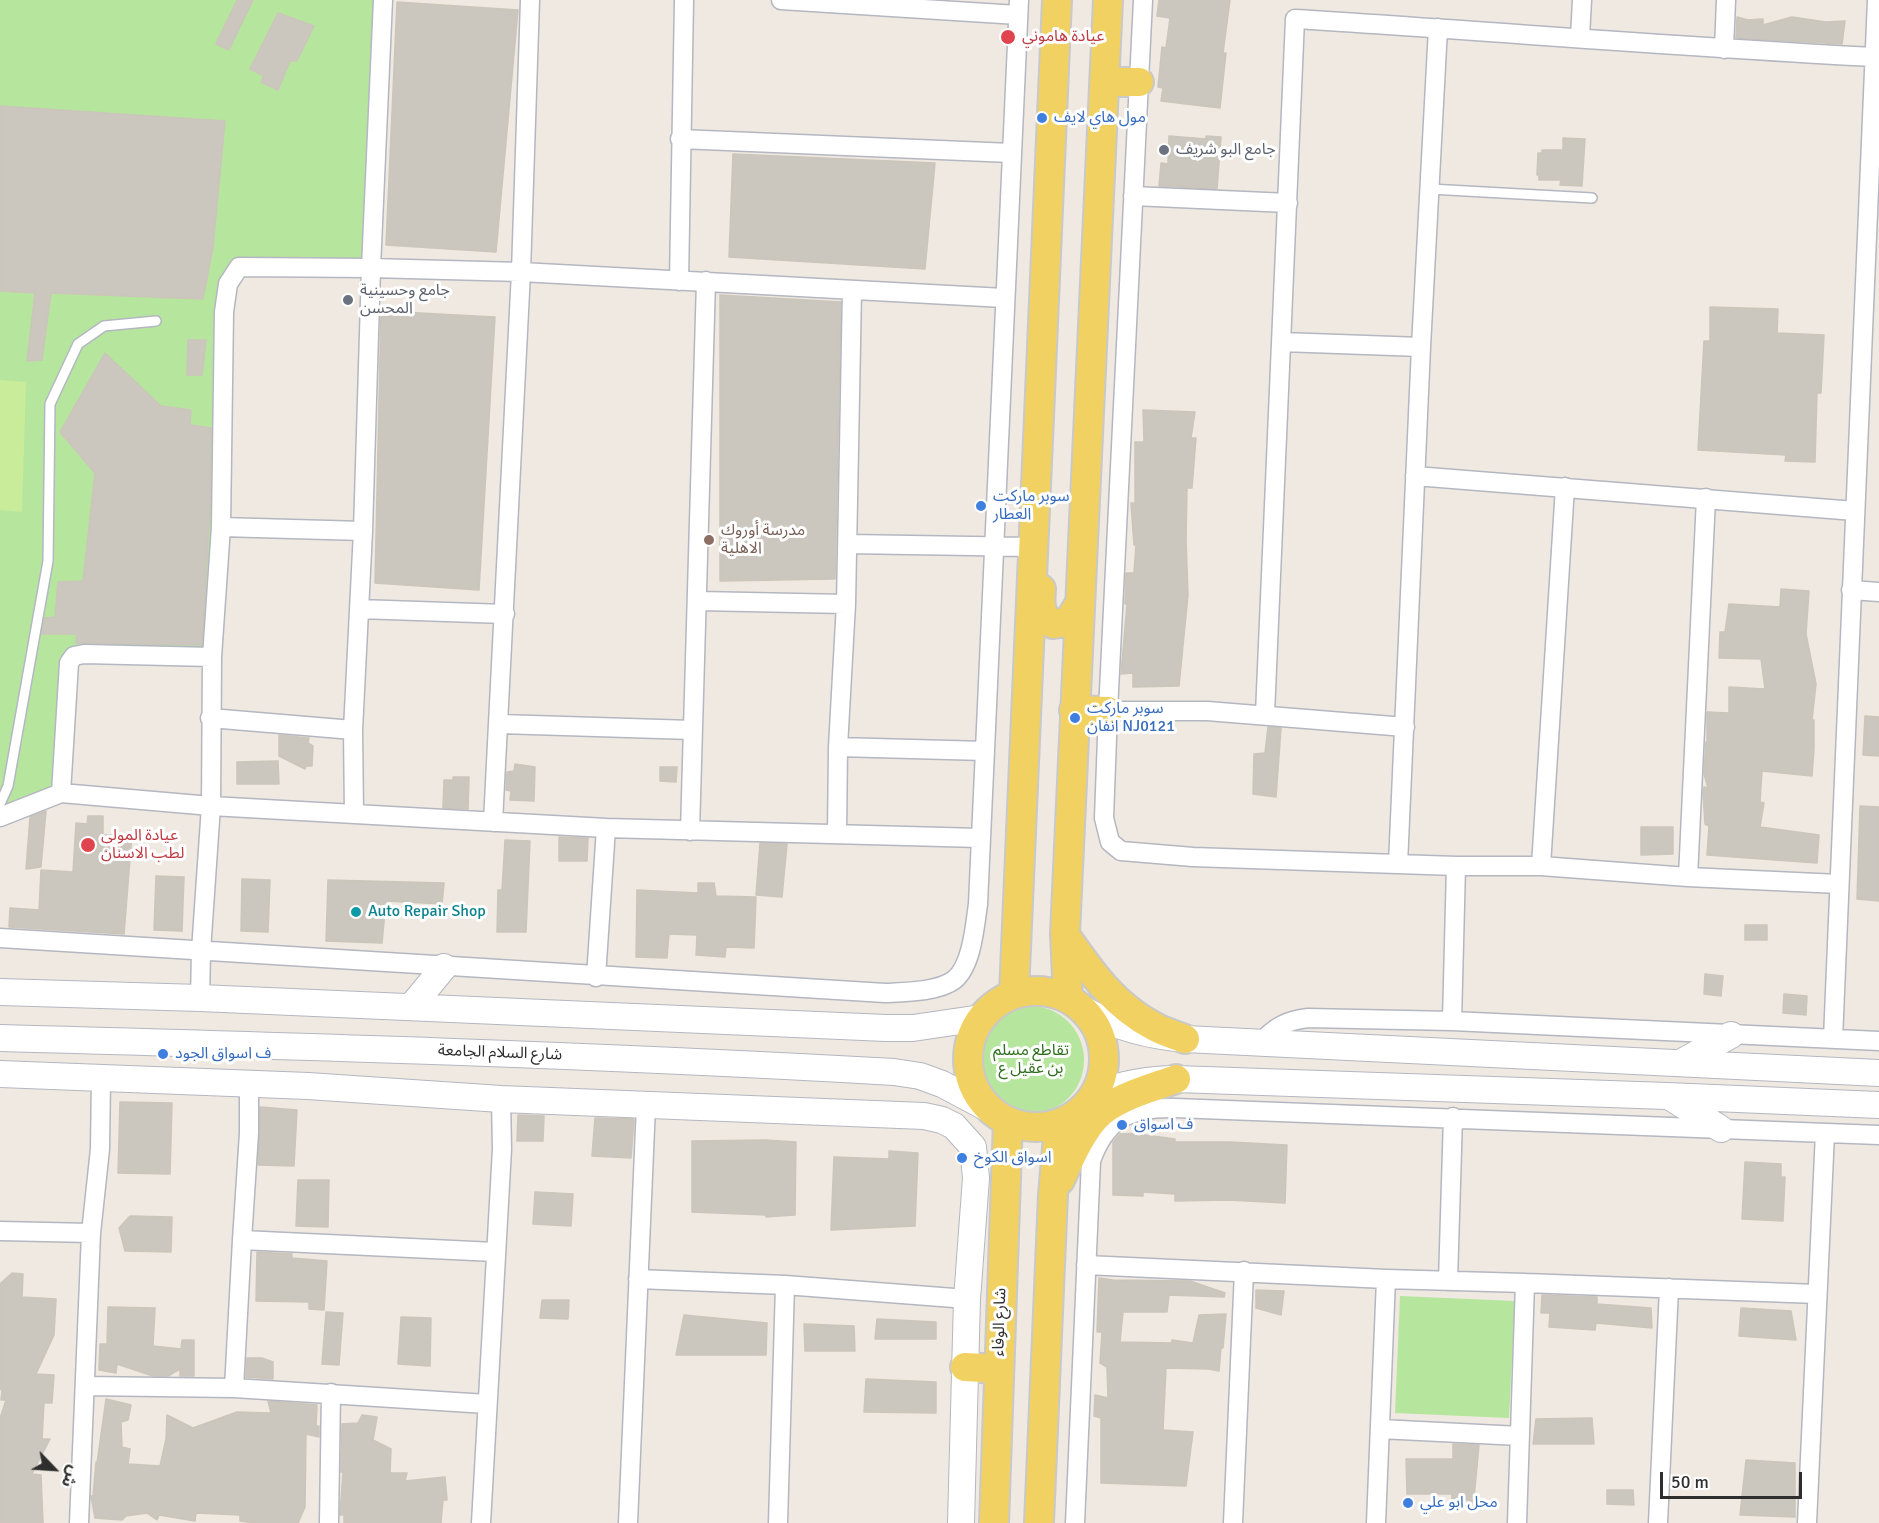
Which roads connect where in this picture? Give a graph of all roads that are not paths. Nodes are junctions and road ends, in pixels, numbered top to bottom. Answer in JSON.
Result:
{"nodes":[{"id":1,"x":383,"y":0,"type":"edge"},
{"id":2,"x":530,"y":0,"type":"edge"},
{"id":3,"x":684,"y":0,"type":"edge"},
{"id":4,"x":781,"y":0,"type":"edge"},
{"id":5,"x":1057,"y":0,"type":"edge"},
{"id":6,"x":1108,"y":0,"type":"edge"},
{"id":7,"x":1143,"y":0,"type":"edge"},
{"id":8,"x":1582,"y":0,"type":"edge"},
{"id":9,"x":1726,"y":0,"type":"edge"},
{"id":10,"x":1877,"y":0,"type":"edge"},
{"id":11,"x":865,"y":3,"type":"edge"},
{"id":12,"x":1018,"y":7,"type":"edge"},
{"id":13,"x":1438,"y":28,"type":"junction"},
{"id":14,"x":1580,"y":37,"type":"junction"},
{"id":15,"x":1724,"y":49,"type":"junction"},
{"id":16,"x":1874,"y":57,"type":"junction"},
{"id":17,"x":1105,"y":82,"type":"junction"},
{"id":18,"x":1139,"y":82,"type":"junction"},
{"id":19,"x":680,"y":140,"type":"junction"},
{"id":20,"x":1011,"y":153,"type":"junction"},
{"id":21,"x":1430,"y":189,"type":"junction"},
{"id":22,"x":1133,"y":196,"type":"junction"},
{"id":23,"x":1592,"y":198,"type":"dead end"},
{"id":24,"x":1288,"y":203,"type":"junction"},
{"id":25,"x":371,"y":268,"type":"junction"},
{"id":26,"x":521,"y":273,"type":"junction"},
{"id":27,"x":679,"y":281,"type":"junction"},
{"id":28,"x":706,"y":281,"type":"junction"},
{"id":29,"x":852,"y":291,"type":"junction"},
{"id":30,"x":1004,"y":298,"type":"junction"},
{"id":31,"x":156,"y":321,"type":"dead end"},
{"id":32,"x":1282,"y":342,"type":"junction"},
{"id":33,"x":1421,"y":347,"type":"junction"},
{"id":34,"x":1415,"y":476,"type":"junction"},
{"id":35,"x":1565,"y":487,"type":"junction"},
{"id":36,"x":1706,"y":498,"type":"junction"},
{"id":37,"x":1035,"y":510,"type":"junction"},
{"id":38,"x":1855,"y":511,"type":"junction"},
{"id":39,"x":221,"y":527,"type":"junction"},
{"id":40,"x":363,"y":531,"type":"junction"},
{"id":41,"x":848,"y":544,"type":"junction"},
{"id":42,"x":993,"y":546,"type":"junction"},
{"id":43,"x":1033,"y":548,"type":"junction"},
{"id":44,"x":1851,"y":590,"type":"junction"},
{"id":45,"x":1879,"y":592,"type":"edge"},
{"id":46,"x":698,"y":601,"type":"junction"},
{"id":47,"x":1080,"y":603,"type":"junction"},
{"id":48,"x":846,"y":604,"type":"junction"},
{"id":49,"x":359,"y":609,"type":"junction"},
{"id":50,"x":505,"y":614,"type":"junction"},
{"id":51,"x":212,"y":657,"type":"junction"},
{"id":52,"x":1074,"y":710,"type":"junction"},
{"id":53,"x":1108,"y":711,"type":"junction"},
{"id":54,"x":1265,"y":714,"type":"junction"},
{"id":55,"x":210,"y":718,"type":"junction"},
{"id":56,"x":500,"y":724,"type":"junction"},
{"id":57,"x":1406,"y":727,"type":"junction"},
{"id":58,"x":352,"y":730,"type":"junction"},
{"id":59,"x":692,"y":730,"type":"junction"},
{"id":60,"x":838,"y":747,"type":"junction"},
{"id":61,"x":985,"y":751,"type":"junction"},
{"id":62,"x":61,"y":793,"type":"junction"},
{"id":63,"x":0,"y":804,"type":"edge"},
{"id":64,"x":211,"y":806,"type":"junction"},
{"id":65,"x":354,"y":814,"type":"junction"},
{"id":66,"x":0,"y":817,"type":"edge"},
{"id":67,"x":493,"y":822,"type":"junction"},
{"id":68,"x":606,"y":828,"type":"junction"},
{"id":69,"x":690,"y":831,"type":"junction"},
{"id":70,"x":837,"y":834,"type":"junction"},
{"id":71,"x":980,"y":838,"type":"junction"},
{"id":72,"x":1398,"y":864,"type":"junction"},
{"id":73,"x":1456,"y":866,"type":"junction"},
{"id":74,"x":1541,"y":866,"type":"junction"},
{"id":75,"x":1688,"y":877,"type":"junction"},
{"id":76,"x":1839,"y":884,"type":"junction"},
{"id":77,"x":1065,"y":934,"type":"junction"},
{"id":78,"x":0,"y":938,"type":"edge"},
{"id":79,"x":201,"y":951,"type":"junction"},
{"id":80,"x":444,"y":967,"type":"junction"},
{"id":81,"x":596,"y":976,"type":"junction"},
{"id":82,"x":0,"y":992,"type":"edge"},
{"id":83,"x":1014,"y":994,"type":"junction"},
{"id":84,"x":200,"y":998,"type":"junction"},
{"id":85,"x":1077,"y":1004,"type":"junction"},
{"id":86,"x":411,"y":1007,"type":"junction"},
{"id":87,"x":981,"y":1018,"type":"junction"},
{"id":88,"x":692,"y":1020,"type":"junction"},
{"id":89,"x":1452,"y":1021,"type":"junction"},
{"id":90,"x":1731,"y":1035,"type":"junction"},
{"id":91,"x":0,"y":1038,"type":"edge"},
{"id":92,"x":1185,"y":1039,"type":"junction"},
{"id":93,"x":1833,"y":1039,"type":"junction"},
{"id":94,"x":1879,"y":1041,"type":"edge"},
{"id":95,"x":1261,"y":1043,"type":"junction"},
{"id":96,"x":307,"y":1046,"type":"junction"},
{"id":97,"x":688,"y":1061,"type":"junction"},
{"id":98,"x":1680,"y":1063,"type":"junction"},
{"id":99,"x":1879,"y":1073,"type":"edge"},
{"id":100,"x":0,"y":1074,"type":"edge"},
{"id":101,"x":101,"y":1079,"type":"junction"},
{"id":102,"x":1176,"y":1079,"type":"junction"},
{"id":103,"x":249,"y":1085,"type":"junction"},
{"id":104,"x":308,"y":1086,"type":"junction"},
{"id":105,"x":1095,"y":1094,"type":"junction"},
{"id":106,"x":1667,"y":1096,"type":"junction"},
{"id":107,"x":501,"y":1099,"type":"junction"},
{"id":108,"x":646,"y":1105,"type":"junction"},
{"id":109,"x":1879,"y":1105,"type":"edge"},
{"id":110,"x":1000,"y":1116,"type":"junction"},
{"id":111,"x":1453,"y":1118,"type":"junction"},
{"id":112,"x":1059,"y":1123,"type":"junction"},
{"id":113,"x":1721,"y":1129,"type":"junction"},
{"id":114,"x":1825,"y":1133,"type":"junction"},
{"id":115,"x":1879,"y":1135,"type":"edge"},
{"id":116,"x":1053,"y":1195,"type":"junction"},
{"id":117,"x":0,"y":1231,"type":"edge"},
{"id":118,"x":92,"y":1233,"type":"junction"},
{"id":119,"x":242,"y":1240,"type":"junction"},
{"id":120,"x":495,"y":1252,"type":"junction"},
{"id":121,"x":1086,"y":1265,"type":"junction"},
{"id":122,"x":1244,"y":1271,"type":"junction"},
{"id":123,"x":638,"y":1279,"type":"junction"},
{"id":124,"x":1386,"y":1279,"type":"junction"},
{"id":125,"x":1448,"y":1281,"type":"junction"},
{"id":126,"x":1525,"y":1282,"type":"junction"},
{"id":127,"x":785,"y":1285,"type":"junction"},
{"id":128,"x":1669,"y":1288,"type":"junction"},
{"id":129,"x":1818,"y":1294,"type":"junction"},
{"id":130,"x":967,"y":1299,"type":"junction"},
{"id":131,"x":965,"y":1367,"type":"junction"},
{"id":132,"x":998,"y":1369,"type":"junction"},
{"id":133,"x":85,"y":1386,"type":"junction"},
{"id":134,"x":234,"y":1388,"type":"junction"},
{"id":135,"x":331,"y":1393,"type":"junction"},
{"id":136,"x":487,"y":1404,"type":"junction"},
{"id":137,"x":1380,"y":1429,"type":"junction"},
{"id":138,"x":1520,"y":1437,"type":"junction"},
{"id":139,"x":995,"y":1488,"type":"junction"},
{"id":140,"x":79,"y":1523,"type":"edge"},
{"id":141,"x":329,"y":1523,"type":"edge"},
{"id":142,"x":481,"y":1523,"type":"edge"},
{"id":143,"x":628,"y":1523,"type":"edge"},
{"id":144,"x":778,"y":1523,"type":"edge"},
{"id":145,"x":960,"y":1523,"type":"edge"},
{"id":146,"x":994,"y":1523,"type":"edge"},
{"id":147,"x":1028,"y":1523,"type":"edge"},
{"id":148,"x":1039,"y":1523,"type":"edge"},
{"id":149,"x":1075,"y":1523,"type":"edge"},
{"id":150,"x":1233,"y":1523,"type":"edge"},
{"id":151,"x":1376,"y":1523,"type":"edge"},
{"id":152,"x":1517,"y":1523,"type":"edge"},
{"id":153,"x":1658,"y":1523,"type":"edge"},
{"id":154,"x":1807,"y":1523,"type":"edge"}],
"edges":[{"from":1,"to":25,"type":"street"},
{"from":2,"to":26,"type":"street"},
{"from":3,"to":19,"type":"street"},
{"from":4,"to":11,"type":"street"},
{"from":5,"to":37,"type":"main road"},
{"from":6,"to":17,"type":"main road"},
{"from":7,"to":18,"type":"street"},
{"from":8,"to":14,"type":"street"},
{"from":9,"to":15,"type":"street"},
{"from":10,"to":16,"type":"street"},
{"from":11,"to":12,"type":"street"},
{"from":12,"to":20,"type":"street"},
{"from":13,"to":14,"type":"street"},
{"from":13,"to":21,"type":"street"},
{"from":13,"to":24,"type":"street"},
{"from":14,"to":15,"type":"street"},
{"from":15,"to":16,"type":"street"},
{"from":16,"to":38,"type":"street"},
{"from":17,"to":18,"type":"main road"},
{"from":17,"to":47,"type":"main road"},
{"from":18,"to":22,"type":"street"},
{"from":19,"to":20,"type":"street"},
{"from":19,"to":27,"type":"street"},
{"from":20,"to":30,"type":"street"},
{"from":21,"to":23,"type":"lane"},
{"from":21,"to":33,"type":"street"},
{"from":22,"to":24,"type":"street"},
{"from":22,"to":53,"type":"street"},
{"from":24,"to":32,"type":"street"},
{"from":25,"to":26,"type":"street"},
{"from":25,"to":39,"type":"street"},
{"from":25,"to":40,"type":"street"},
{"from":26,"to":27,"type":"street"},
{"from":26,"to":50,"type":"street"},
{"from":27,"to":28,"type":"street"},
{"from":28,"to":29,"type":"street"},
{"from":28,"to":46,"type":"street"},
{"from":29,"to":30,"type":"street"},
{"from":29,"to":41,"type":"street"},
{"from":30,"to":42,"type":"street"},
{"from":31,"to":63,"type":"lane"},
{"from":32,"to":33,"type":"street"},
{"from":32,"to":54,"type":"street"},
{"from":33,"to":34,"type":"street"},
{"from":34,"to":35,"type":"street"},
{"from":34,"to":57,"type":"street"},
{"from":35,"to":36,"type":"street"},
{"from":35,"to":74,"type":"street"},
{"from":36,"to":38,"type":"street"},
{"from":36,"to":75,"type":"street"},
{"from":37,"to":43,"type":"main road"},
{"from":37,"to":47,"type":"main road"},
{"from":38,"to":44,"type":"street"},
{"from":39,"to":40,"type":"street"},
{"from":39,"to":51,"type":"street"},
{"from":40,"to":49,"type":"street"},
{"from":41,"to":42,"type":"street"},
{"from":41,"to":48,"type":"street"},
{"from":42,"to":43,"type":"street"},
{"from":42,"to":61,"type":"street"},
{"from":43,"to":83,"type":"main road"},
{"from":44,"to":45,"type":"street"},
{"from":44,"to":76,"type":"street"},
{"from":46,"to":48,"type":"street"},
{"from":46,"to":59,"type":"street"},
{"from":47,"to":52,"type":"main road"},
{"from":48,"to":60,"type":"street"},
{"from":49,"to":50,"type":"street"},
{"from":49,"to":58,"type":"street"},
{"from":50,"to":56,"type":"street"},
{"from":51,"to":55,"type":"street"},
{"from":51,"to":62,"type":"street"},
{"from":52,"to":53,"type":"main road"},
{"from":52,"to":77,"type":"main road"},
{"from":53,"to":54,"type":"street"},
{"from":53,"to":72,"type":"street"},
{"from":54,"to":57,"type":"street"},
{"from":55,"to":58,"type":"street"},
{"from":55,"to":64,"type":"street"},
{"from":56,"to":59,"type":"street"},
{"from":56,"to":67,"type":"street"},
{"from":57,"to":72,"type":"street"},
{"from":58,"to":65,"type":"street"},
{"from":59,"to":69,"type":"street"},
{"from":60,"to":61,"type":"street"},
{"from":60,"to":70,"type":"street"},
{"from":61,"to":71,"type":"street"},
{"from":62,"to":64,"type":"street"},
{"from":62,"to":66,"type":"street"},
{"from":64,"to":65,"type":"street"},
{"from":64,"to":79,"type":"street"},
{"from":65,"to":67,"type":"street"},
{"from":67,"to":68,"type":"street"},
{"from":68,"to":69,"type":"street"},
{"from":68,"to":81,"type":"street"},
{"from":69,"to":70,"type":"street"},
{"from":70,"to":71,"type":"street"},
{"from":71,"to":81,"type":"street"},
{"from":72,"to":73,"type":"street"},
{"from":73,"to":74,"type":"street"},
{"from":73,"to":89,"type":"street"},
{"from":74,"to":75,"type":"street"},
{"from":75,"to":76,"type":"street"},
{"from":76,"to":93,"type":"street"},
{"from":77,"to":85,"type":"main road"},
{"from":77,"to":92,"type":"main road"},
{"from":78,"to":79,"type":"street"},
{"from":79,"to":80,"type":"street"},
{"from":79,"to":84,"type":"street"},
{"from":80,"to":81,"type":"street"},
{"from":80,"to":86,"type":"main road"},
{"from":82,"to":84,"type":"main road"},
{"from":83,"to":85,"type":"main road"},
{"from":83,"to":87,"type":"main road"},
{"from":84,"to":86,"type":"main road"},
{"from":85,"to":92,"type":"main road"},
{"from":85,"to":105,"type":"main road"},
{"from":86,"to":88,"type":"main road"},
{"from":87,"to":88,"type":"main road"},
{"from":87,"to":110,"type":"main road"},
{"from":88,"to":97,"type":"main road"},
{"from":89,"to":90,"type":"street"},
{"from":89,"to":95,"type":"street"},
{"from":90,"to":93,"type":"street"},
{"from":90,"to":98,"type":"main road"},
{"from":91,"to":96,"type":"main road","name":"شارع السلام الجامعة"},
{"from":92,"to":95,"type":"main road"},
{"from":93,"to":94,"type":"street"},
{"from":95,"to":98,"type":"main road"},
{"from":96,"to":97,"type":"main road","name":"شارع السلام الجامعة"},
{"from":96,"to":104,"type":"main road"},
{"from":97,"to":110,"type":"main road","name":"شارع السلام الجامعة"},
{"from":98,"to":99,"type":"main road"},
{"from":100,"to":101,"type":"main road"},
{"from":101,"to":103,"type":"main road"},
{"from":101,"to":118,"type":"street"},
{"from":102,"to":105,"type":"main road"},
{"from":102,"to":106,"type":"main road"},
{"from":102,"to":116,"type":"main road"},
{"from":103,"to":104,"type":"main road"},
{"from":103,"to":119,"type":"street"},
{"from":104,"to":107,"type":"main road"},
{"from":105,"to":112,"type":"main road"},
{"from":106,"to":109,"type":"main road"},
{"from":106,"to":113,"type":"main road"},
{"from":107,"to":108,"type":"main road"},
{"from":107,"to":120,"type":"street"},
{"from":108,"to":123,"type":"street"},
{"from":108,"to":130,"type":"main road"},
{"from":110,"to":112,"type":"main road"},
{"from":110,"to":132,"type":"main road","name":"شارع الوفاء"},
{"from":111,"to":113,"type":"street"},
{"from":111,"to":121,"type":"street"},
{"from":111,"to":125,"type":"street"},
{"from":112,"to":116,"type":"main road"},
{"from":113,"to":114,"type":"street"},
{"from":114,"to":115,"type":"street"},
{"from":114,"to":129,"type":"street"},
{"from":116,"to":148,"type":"main road"},
{"from":117,"to":118,"type":"street"},
{"from":118,"to":133,"type":"street"},
{"from":119,"to":120,"type":"street"},
{"from":119,"to":134,"type":"street"},
{"from":120,"to":136,"type":"street"},
{"from":121,"to":122,"type":"street"},
{"from":121,"to":149,"type":"street"},
{"from":122,"to":124,"type":"street"},
{"from":122,"to":150,"type":"street"},
{"from":123,"to":127,"type":"street"},
{"from":123,"to":143,"type":"street"},
{"from":124,"to":125,"type":"street"},
{"from":124,"to":137,"type":"street"},
{"from":125,"to":126,"type":"street"},
{"from":126,"to":128,"type":"street"},
{"from":126,"to":138,"type":"street"},
{"from":127,"to":130,"type":"street"},
{"from":127,"to":144,"type":"street"},
{"from":128,"to":129,"type":"street"},
{"from":128,"to":153,"type":"street"},
{"from":129,"to":154,"type":"street"},
{"from":130,"to":131,"type":"main road"},
{"from":131,"to":132,"type":"main road"},
{"from":131,"to":145,"type":"main road"},
{"from":132,"to":139,"type":"main road","name":"شارع الوفاء"},
{"from":133,"to":134,"type":"street"},
{"from":133,"to":140,"type":"street"},
{"from":134,"to":135,"type":"street"},
{"from":135,"to":136,"type":"street"},
{"from":135,"to":141,"type":"street"},
{"from":136,"to":142,"type":"street"},
{"from":137,"to":138,"type":"street"},
{"from":137,"to":151,"type":"street"},
{"from":138,"to":152,"type":"street"},
{"from":139,"to":146,"type":"main road","name":"شارع الوفاء"},
{"from":139,"to":147,"type":"main road"}]}
